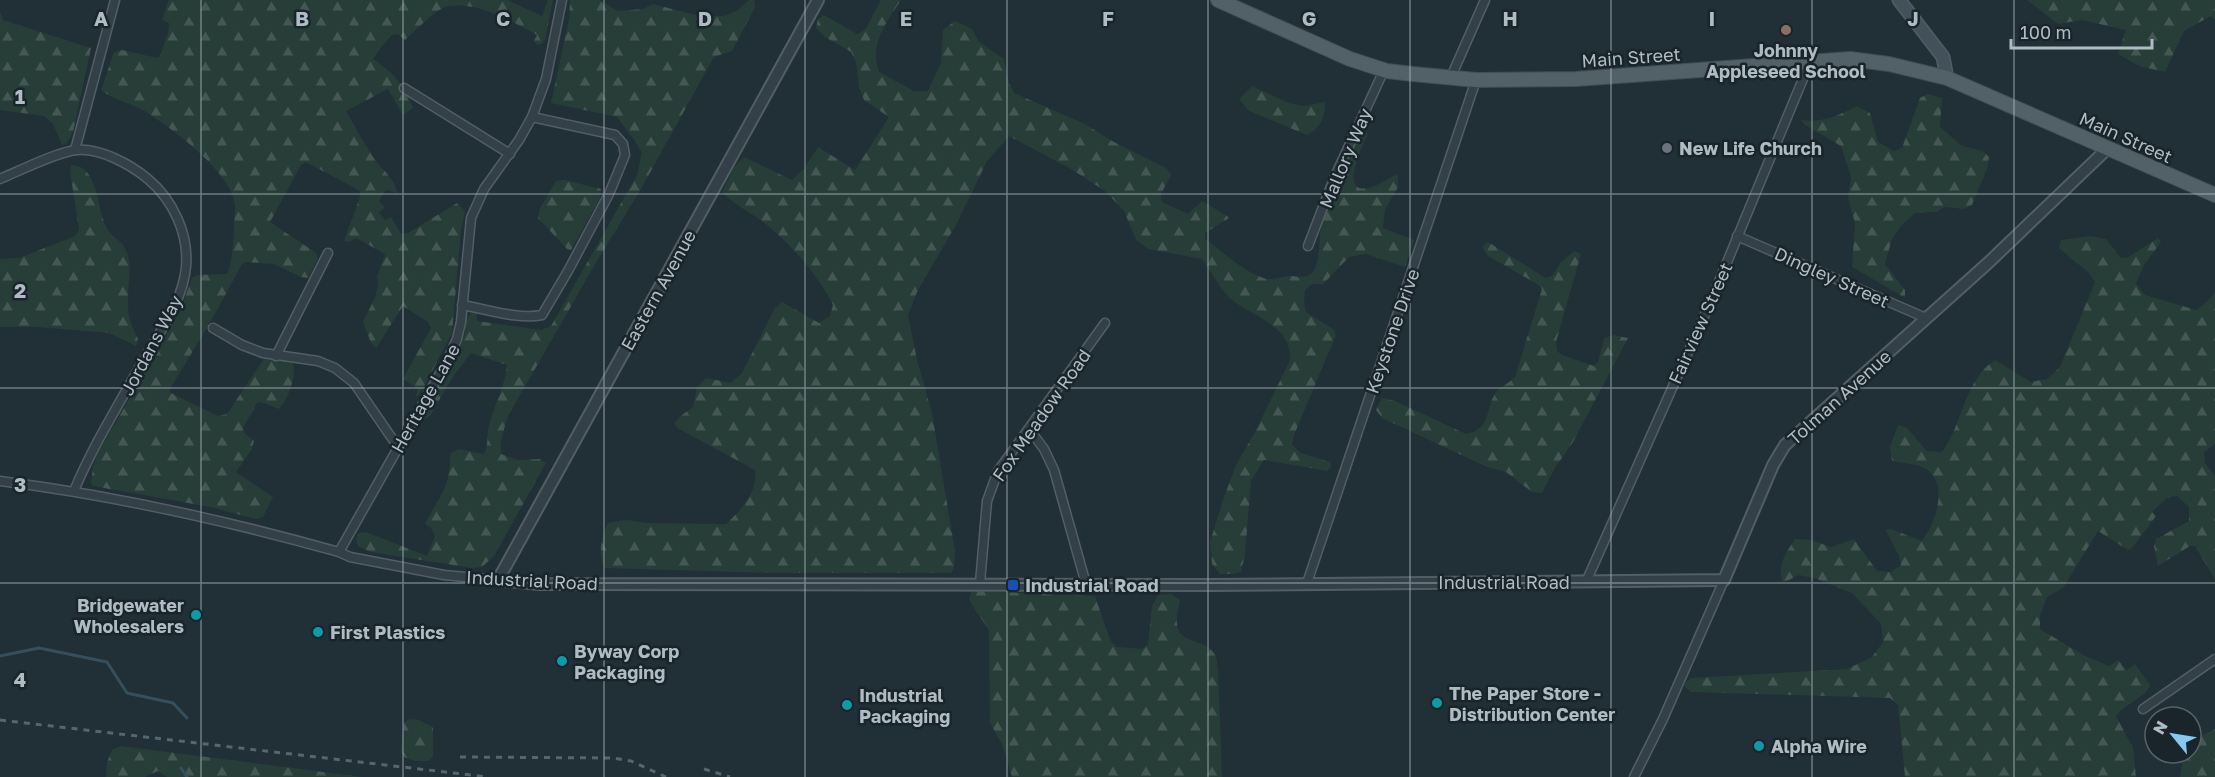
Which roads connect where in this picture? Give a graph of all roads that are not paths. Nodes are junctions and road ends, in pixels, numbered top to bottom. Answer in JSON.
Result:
{"nodes":[{"id":1,"x":115,"y":0,"type":"edge"},
{"id":2,"x":562,"y":0,"type":"edge"},
{"id":3,"x":818,"y":0,"type":"edge"},
{"id":4,"x":1218,"y":0,"type":"edge"},
{"id":5,"x":1485,"y":0,"type":"edge"},
{"id":6,"x":1899,"y":0,"type":"edge"},
{"id":7,"x":1810,"y":62,"type":"junction"},
{"id":8,"x":1384,"y":70,"type":"junction"},
{"id":9,"x":1451,"y":77,"type":"junction"},
{"id":10,"x":1947,"y":78,"type":"junction"},
{"id":11,"x":1476,"y":80,"type":"junction"},
{"id":12,"x":404,"y":88,"type":"dead end"},
{"id":13,"x":532,"y":117,"type":"junction"},
{"id":14,"x":2107,"y":149,"type":"junction"},
{"id":15,"x":75,"y":150,"type":"junction"},
{"id":16,"x":510,"y":154,"type":"junction"},
{"id":17,"x":0,"y":179,"type":"edge"},
{"id":18,"x":2215,"y":195,"type":"edge"},
{"id":19,"x":1737,"y":236,"type":"junction"},
{"id":20,"x":1308,"y":246,"type":"dead end"},
{"id":21,"x":328,"y":253,"type":"dead end"},
{"id":22,"x":462,"y":305,"type":"junction"},
{"id":23,"x":1926,"y":318,"type":"junction"},
{"id":24,"x":1105,"y":323,"type":"dead end"},
{"id":25,"x":213,"y":328,"type":"dead end"},
{"id":26,"x":276,"y":356,"type":"junction"},
{"id":27,"x":1029,"y":429,"type":"junction"},
{"id":28,"x":398,"y":447,"type":"junction"},
{"id":29,"x":0,"y":481,"type":"edge"},
{"id":30,"x":74,"y":491,"type":"junction"},
{"id":31,"x":339,"y":552,"type":"junction"},
{"id":32,"x":498,"y":580,"type":"junction"},
{"id":33,"x":1724,"y":580,"type":"junction"},
{"id":34,"x":1586,"y":582,"type":"junction"},
{"id":35,"x":980,"y":583,"type":"junction"},
{"id":36,"x":1307,"y":583,"type":"junction"},
{"id":37,"x":1086,"y":584,"type":"junction"},
{"id":38,"x":2215,"y":659,"type":"edge"},
{"id":39,"x":2149,"y":705,"type":"edge"},
{"id":40,"x":1634,"y":777,"type":"edge"}],
"edges":[{"from":1,"to":15,"type":"street"},
{"from":2,"to":13,"type":"street","name":"Heritage Lane"},
{"from":3,"to":32,"type":"street","name":"Eastern Avenue"},
{"from":4,"to":8,"type":"main road","name":"Main Street"},
{"from":5,"to":9,"type":"street"},
{"from":6,"to":10,"type":"main road"},
{"from":7,"to":10,"type":"main road","name":"Main Street"},
{"from":7,"to":11,"type":"main road","name":"Main Street"},
{"from":7,"to":19,"type":"street","name":"Fairview Street"},
{"from":8,"to":9,"type":"main road","name":"Main Street"},
{"from":8,"to":20,"type":"street","name":"Mallory Way"},
{"from":9,"to":11,"type":"main road","name":"Main Street"},
{"from":10,"to":14,"type":"main road","name":"Main Street"},
{"from":11,"to":36,"type":"street","name":"Keystone Drive"},
{"from":12,"to":16,"type":"street"},
{"from":13,"to":16,"type":"street","name":"Heritage Lane"},
{"from":13,"to":22,"type":"street"},
{"from":14,"to":18,"type":"main road","name":"Main Street"},
{"from":14,"to":23,"type":"street","name":"Tolman Avenue"},
{"from":15,"to":17,"type":"street"},
{"from":15,"to":30,"type":"street","name":"Jordans Way"},
{"from":16,"to":22,"type":"street","name":"Heritage Lane"},
{"from":19,"to":23,"type":"street","name":"Dingley Street"},
{"from":19,"to":34,"type":"street","name":"Fairview Street"},
{"from":21,"to":26,"type":"street"},
{"from":22,"to":28,"type":"street","name":"Heritage Lane"},
{"from":23,"to":33,"type":"street","name":"Tolman Avenue"},
{"from":24,"to":27,"type":"street","name":"Fox Meadow Road"},
{"from":25,"to":26,"type":"street"},
{"from":26,"to":28,"type":"street"},
{"from":27,"to":35,"type":"street","name":"Fox Meadow Road"},
{"from":27,"to":37,"type":"street"},
{"from":28,"to":31,"type":"street","name":"Heritage Lane"},
{"from":29,"to":30,"type":"street","name":"Industrial Road"},
{"from":30,"to":31,"type":"street","name":"Industrial Road"},
{"from":31,"to":32,"type":"street","name":"Industrial Road"},
{"from":32,"to":35,"type":"street","name":"Industrial Road"},
{"from":33,"to":34,"type":"street","name":"Industrial Road"},
{"from":33,"to":40,"type":"street","name":"Tolman Avenue"},
{"from":34,"to":36,"type":"street","name":"Industrial Road"},
{"from":35,"to":37,"type":"street","name":"Industrial Road"},
{"from":36,"to":37,"type":"street","name":"Industrial Road"},
{"from":38,"to":39,"type":"street"}]}
